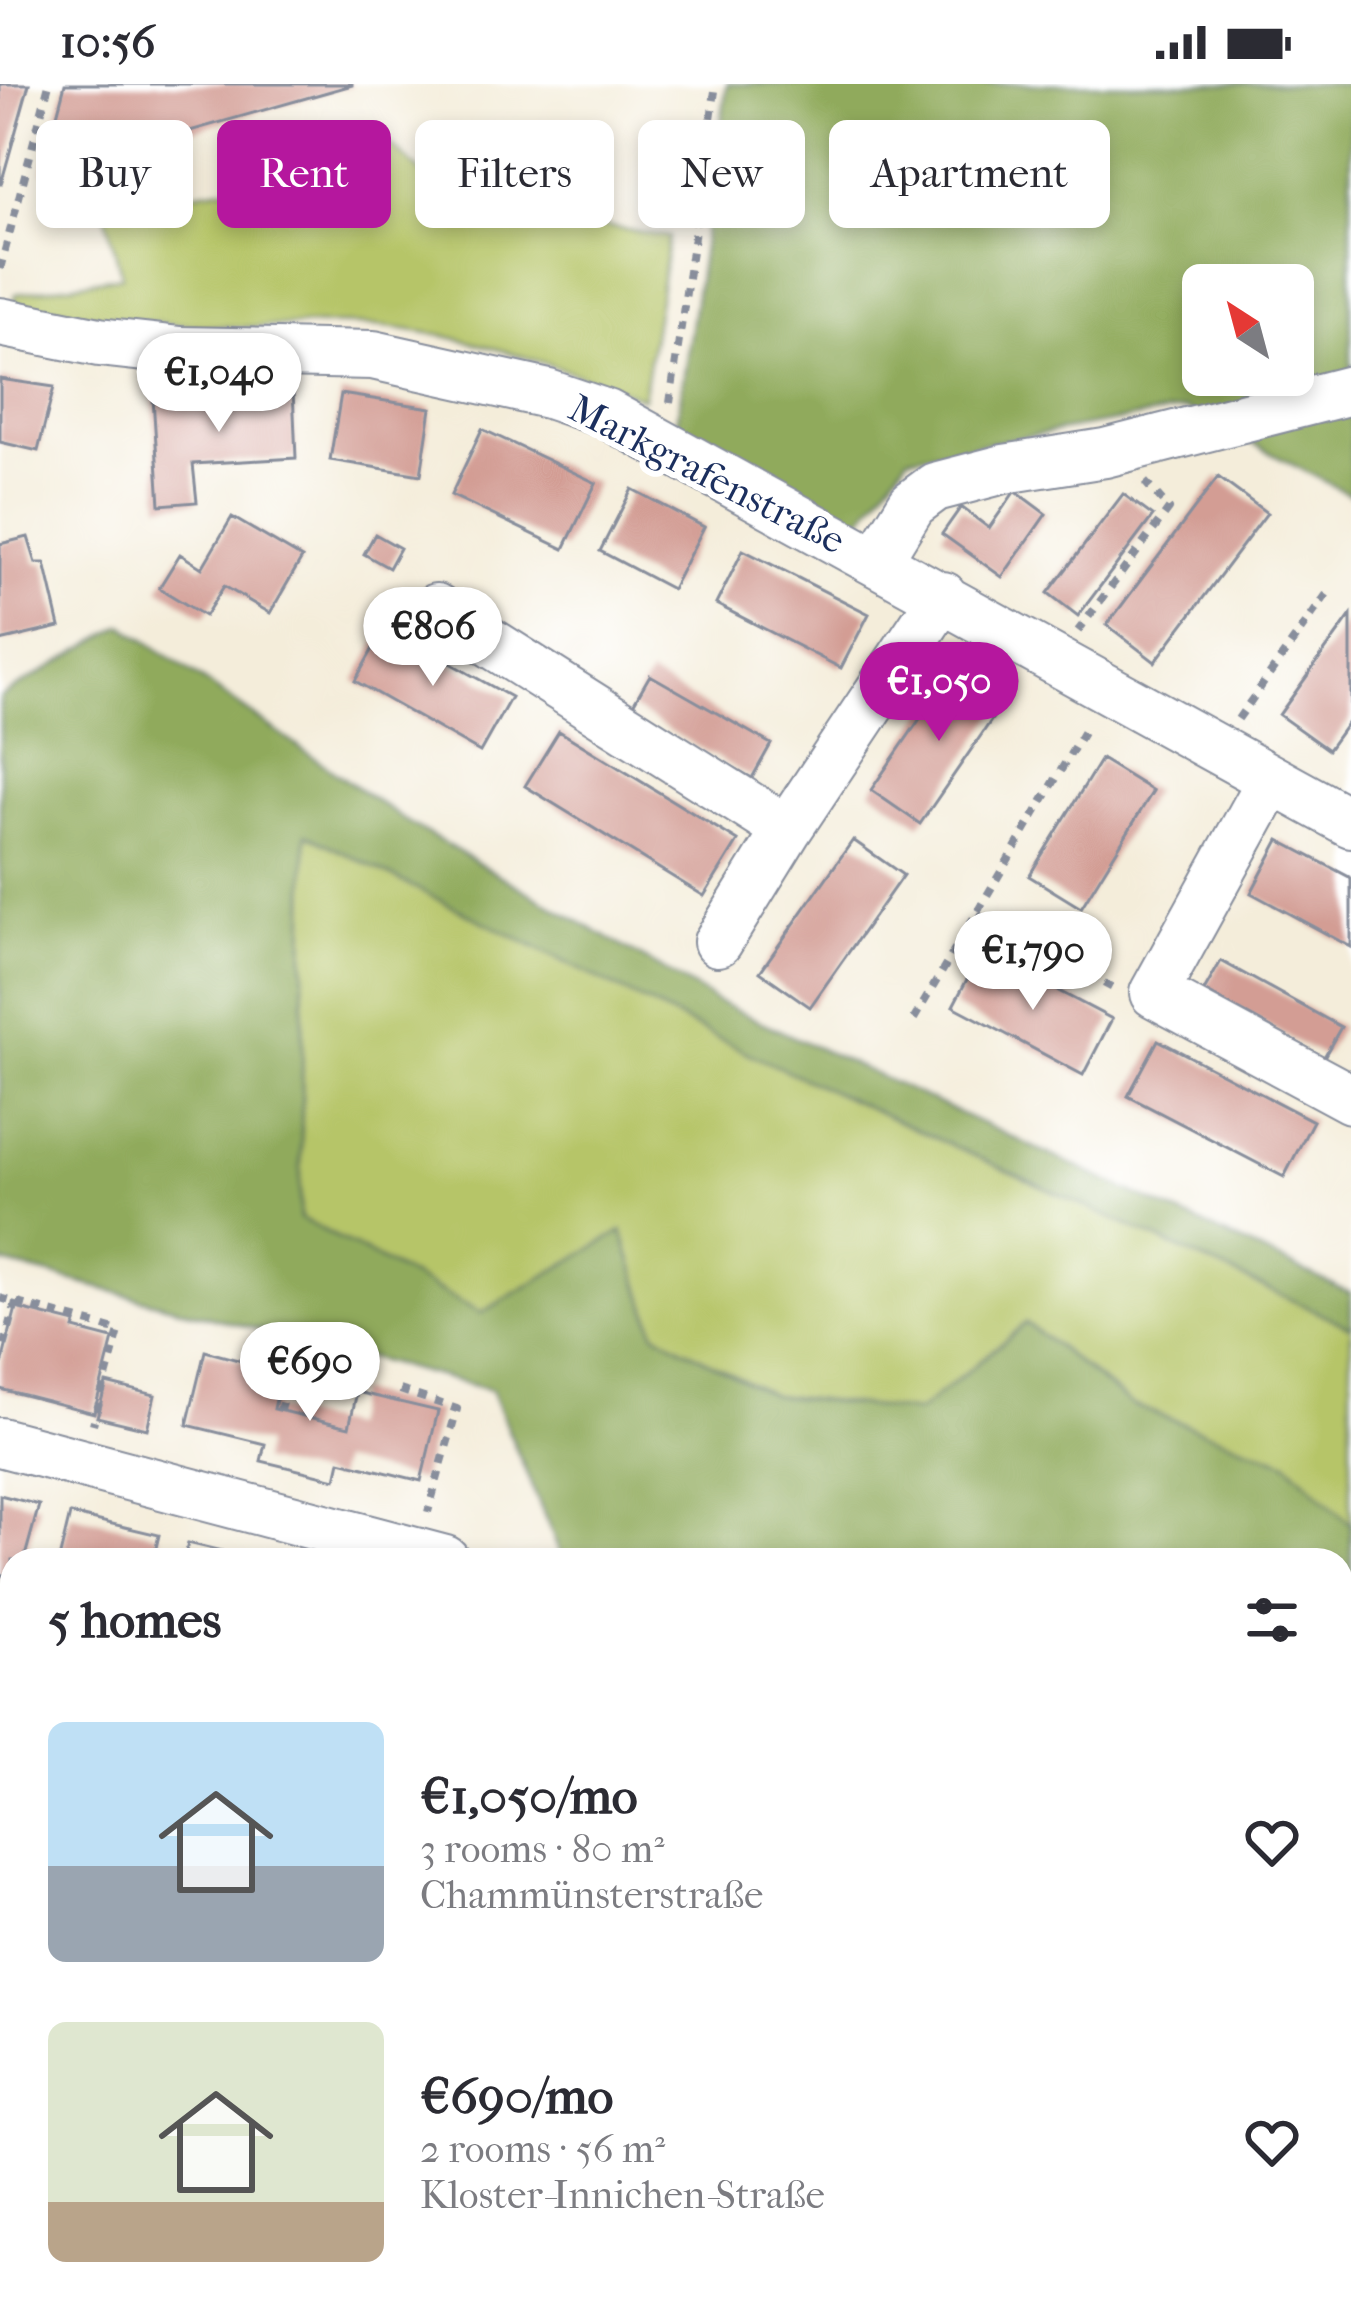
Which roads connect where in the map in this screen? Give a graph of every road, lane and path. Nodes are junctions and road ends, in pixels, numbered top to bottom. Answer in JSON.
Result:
{"nodes":[{"id":1,"x":49,"y":84,"type":"edge"},
{"id":2,"x":716,"y":84,"type":"edge"},
{"id":3,"x":0,"y":269,"type":"edge"},
{"id":4,"x":0,"y":322,"type":"edge"},
{"id":5,"x":1351,"y":390,"type":"edge"},
{"id":6,"x":663,"y":445,"type":"junction"},
{"id":7,"x":1169,"y":509,"type":"dead end"},
{"id":8,"x":877,"y":561,"type":"junction"},
{"id":9,"x":1331,"y":588,"type":"dead end"},
{"id":10,"x":944,"y":596,"type":"junction"},
{"id":11,"x":436,"y":608,"type":"dead end"},
{"id":12,"x":1056,"y":662,"type":"junction"},
{"id":13,"x":1107,"y":689,"type":"junction"},
{"id":14,"x":1216,"y":751,"type":"junction"},
{"id":15,"x":1270,"y":781,"type":"junction"},
{"id":16,"x":1351,"y":823,"type":"edge"},
{"id":17,"x":787,"y":830,"type":"junction"},
{"id":18,"x":977,"y":915,"type":"junction"},
{"id":19,"x":718,"y":942,"type":"dead end"},
{"id":20,"x":1154,"y":993,"type":"junction"},
{"id":21,"x":914,"y":1019,"type":"dead end"},
{"id":22,"x":1351,"y":1100,"type":"edge"},
{"id":23,"x":0,"y":1298,"type":"edge"},
{"id":24,"x":16,"y":1302,"type":"junction"},
{"id":25,"x":241,"y":1353,"type":"dead end"},
{"id":26,"x":0,"y":1364,"type":"edge"},
{"id":27,"x":400,"y":1390,"type":"dead end"},
{"id":28,"x":280,"y":1410,"type":"dead end"},
{"id":29,"x":0,"y":1442,"type":"edge"},
{"id":30,"x":81,"y":1464,"type":"junction"},
{"id":31,"x":401,"y":1548,"type":"edge"},
{"id":32,"x":432,"y":1548,"type":"edge"}],
"edges":[{"from":1,"to":3,"type":"path"},
{"from":2,"to":6,"type":"path"},
{"from":4,"to":6,"type":"street","name":"Markgrafenstraße"},
{"from":5,"to":8,"type":"street"},
{"from":6,"to":8,"type":"street","name":"Markgrafenstraße"},
{"from":7,"to":12,"type":"path"},
{"from":8,"to":10,"type":"street","name":"Markgrafenstraße"},
{"from":9,"to":14,"type":"path"},
{"from":10,"to":12,"type":"street","name":"Markgrafenstraße"},
{"from":10,"to":17,"type":"street"},
{"from":11,"to":17,"type":"street"},
{"from":12,"to":13,"type":"street","name":"Markgrafenstraße"},
{"from":13,"to":14,"type":"street","name":"Markgrafenstraße"},
{"from":13,"to":18,"type":"path"},
{"from":14,"to":15,"type":"street","name":"Markgrafenstraße"},
{"from":15,"to":16,"type":"street","name":"Markgrafenstraße"},
{"from":15,"to":20,"type":"street"},
{"from":17,"to":19,"type":"street"},
{"from":18,"to":20,"type":"path"},
{"from":18,"to":21,"type":"path"},
{"from":20,"to":22,"type":"street"},
{"from":23,"to":24,"type":"path"},
{"from":24,"to":26,"type":"path"},
{"from":24,"to":30,"type":"path"},
{"from":25,"to":28,"type":"path"},
{"from":27,"to":32,"type":"path"},
{"from":29,"to":30,"type":"street"},
{"from":30,"to":31,"type":"street"}]}
